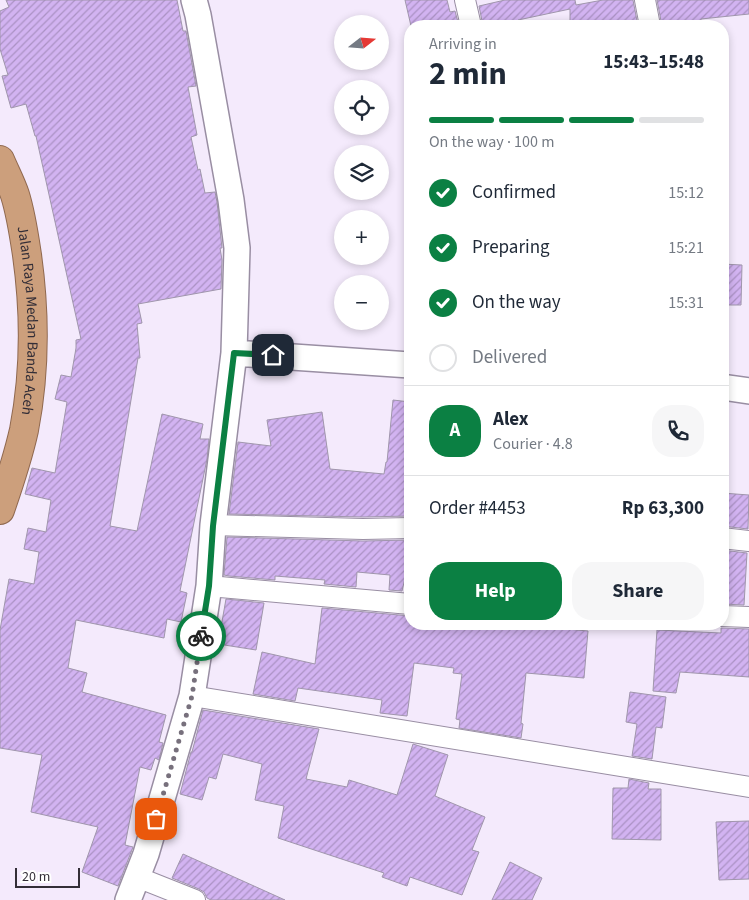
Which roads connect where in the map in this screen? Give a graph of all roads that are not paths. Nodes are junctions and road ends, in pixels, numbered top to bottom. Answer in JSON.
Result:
{"nodes":[{"id":1,"x":194,"y":0,"type":"edge"},
{"id":2,"x":465,"y":0,"type":"edge"},
{"id":3,"x":646,"y":0,"type":"edge"},
{"id":4,"x":470,"y":20,"type":"edge"},
{"id":5,"x":649,"y":20,"type":"edge"},
{"id":6,"x":0,"y":160,"type":"edge"},
{"id":7,"x":234,"y":353,"type":"junction"},
{"id":8,"x":404,"y":365,"type":"edge"},
{"id":9,"x":729,"y":389,"type":"edge"},
{"id":10,"x":749,"y":391,"type":"edge"},
{"id":11,"x":0,"y":510,"type":"edge"},
{"id":12,"x":213,"y":526,"type":"junction"},
{"id":13,"x":404,"y":528,"type":"edge"},
{"id":14,"x":729,"y":539,"type":"edge"},
{"id":15,"x":749,"y":541,"type":"edge"},
{"id":16,"x":209,"y":586,"type":"junction"},
{"id":17,"x":404,"y":603,"type":"edge"},
{"id":18,"x":729,"y":616,"type":"edge"},
{"id":19,"x":749,"y":617,"type":"edge"},
{"id":20,"x":192,"y":696,"type":"junction"},
{"id":21,"x":749,"y":787,"type":"edge"},
{"id":22,"x":138,"y":877,"type":"junction"},
{"id":23,"x":128,"y":900,"type":"edge"},
{"id":24,"x":195,"y":900,"type":"edge"}],
"edges":[{"from":1,"to":7,"type":"street"},
{"from":2,"to":4,"type":"street"},
{"from":3,"to":5,"type":"street"},
{"from":6,"to":11,"type":"highway","name":"Jalan Raya Medan Banda Aceh"},
{"from":7,"to":8,"type":"street"},
{"from":7,"to":12,"type":"street"},
{"from":9,"to":10,"type":"street"},
{"from":12,"to":13,"type":"street"},
{"from":12,"to":16,"type":"street"},
{"from":14,"to":15,"type":"street"},
{"from":16,"to":17,"type":"street"},
{"from":16,"to":20,"type":"street"},
{"from":18,"to":19,"type":"street"},
{"from":20,"to":21,"type":"street"},
{"from":20,"to":22,"type":"street"},
{"from":22,"to":23,"type":"street"},
{"from":22,"to":24,"type":"street"}]}
